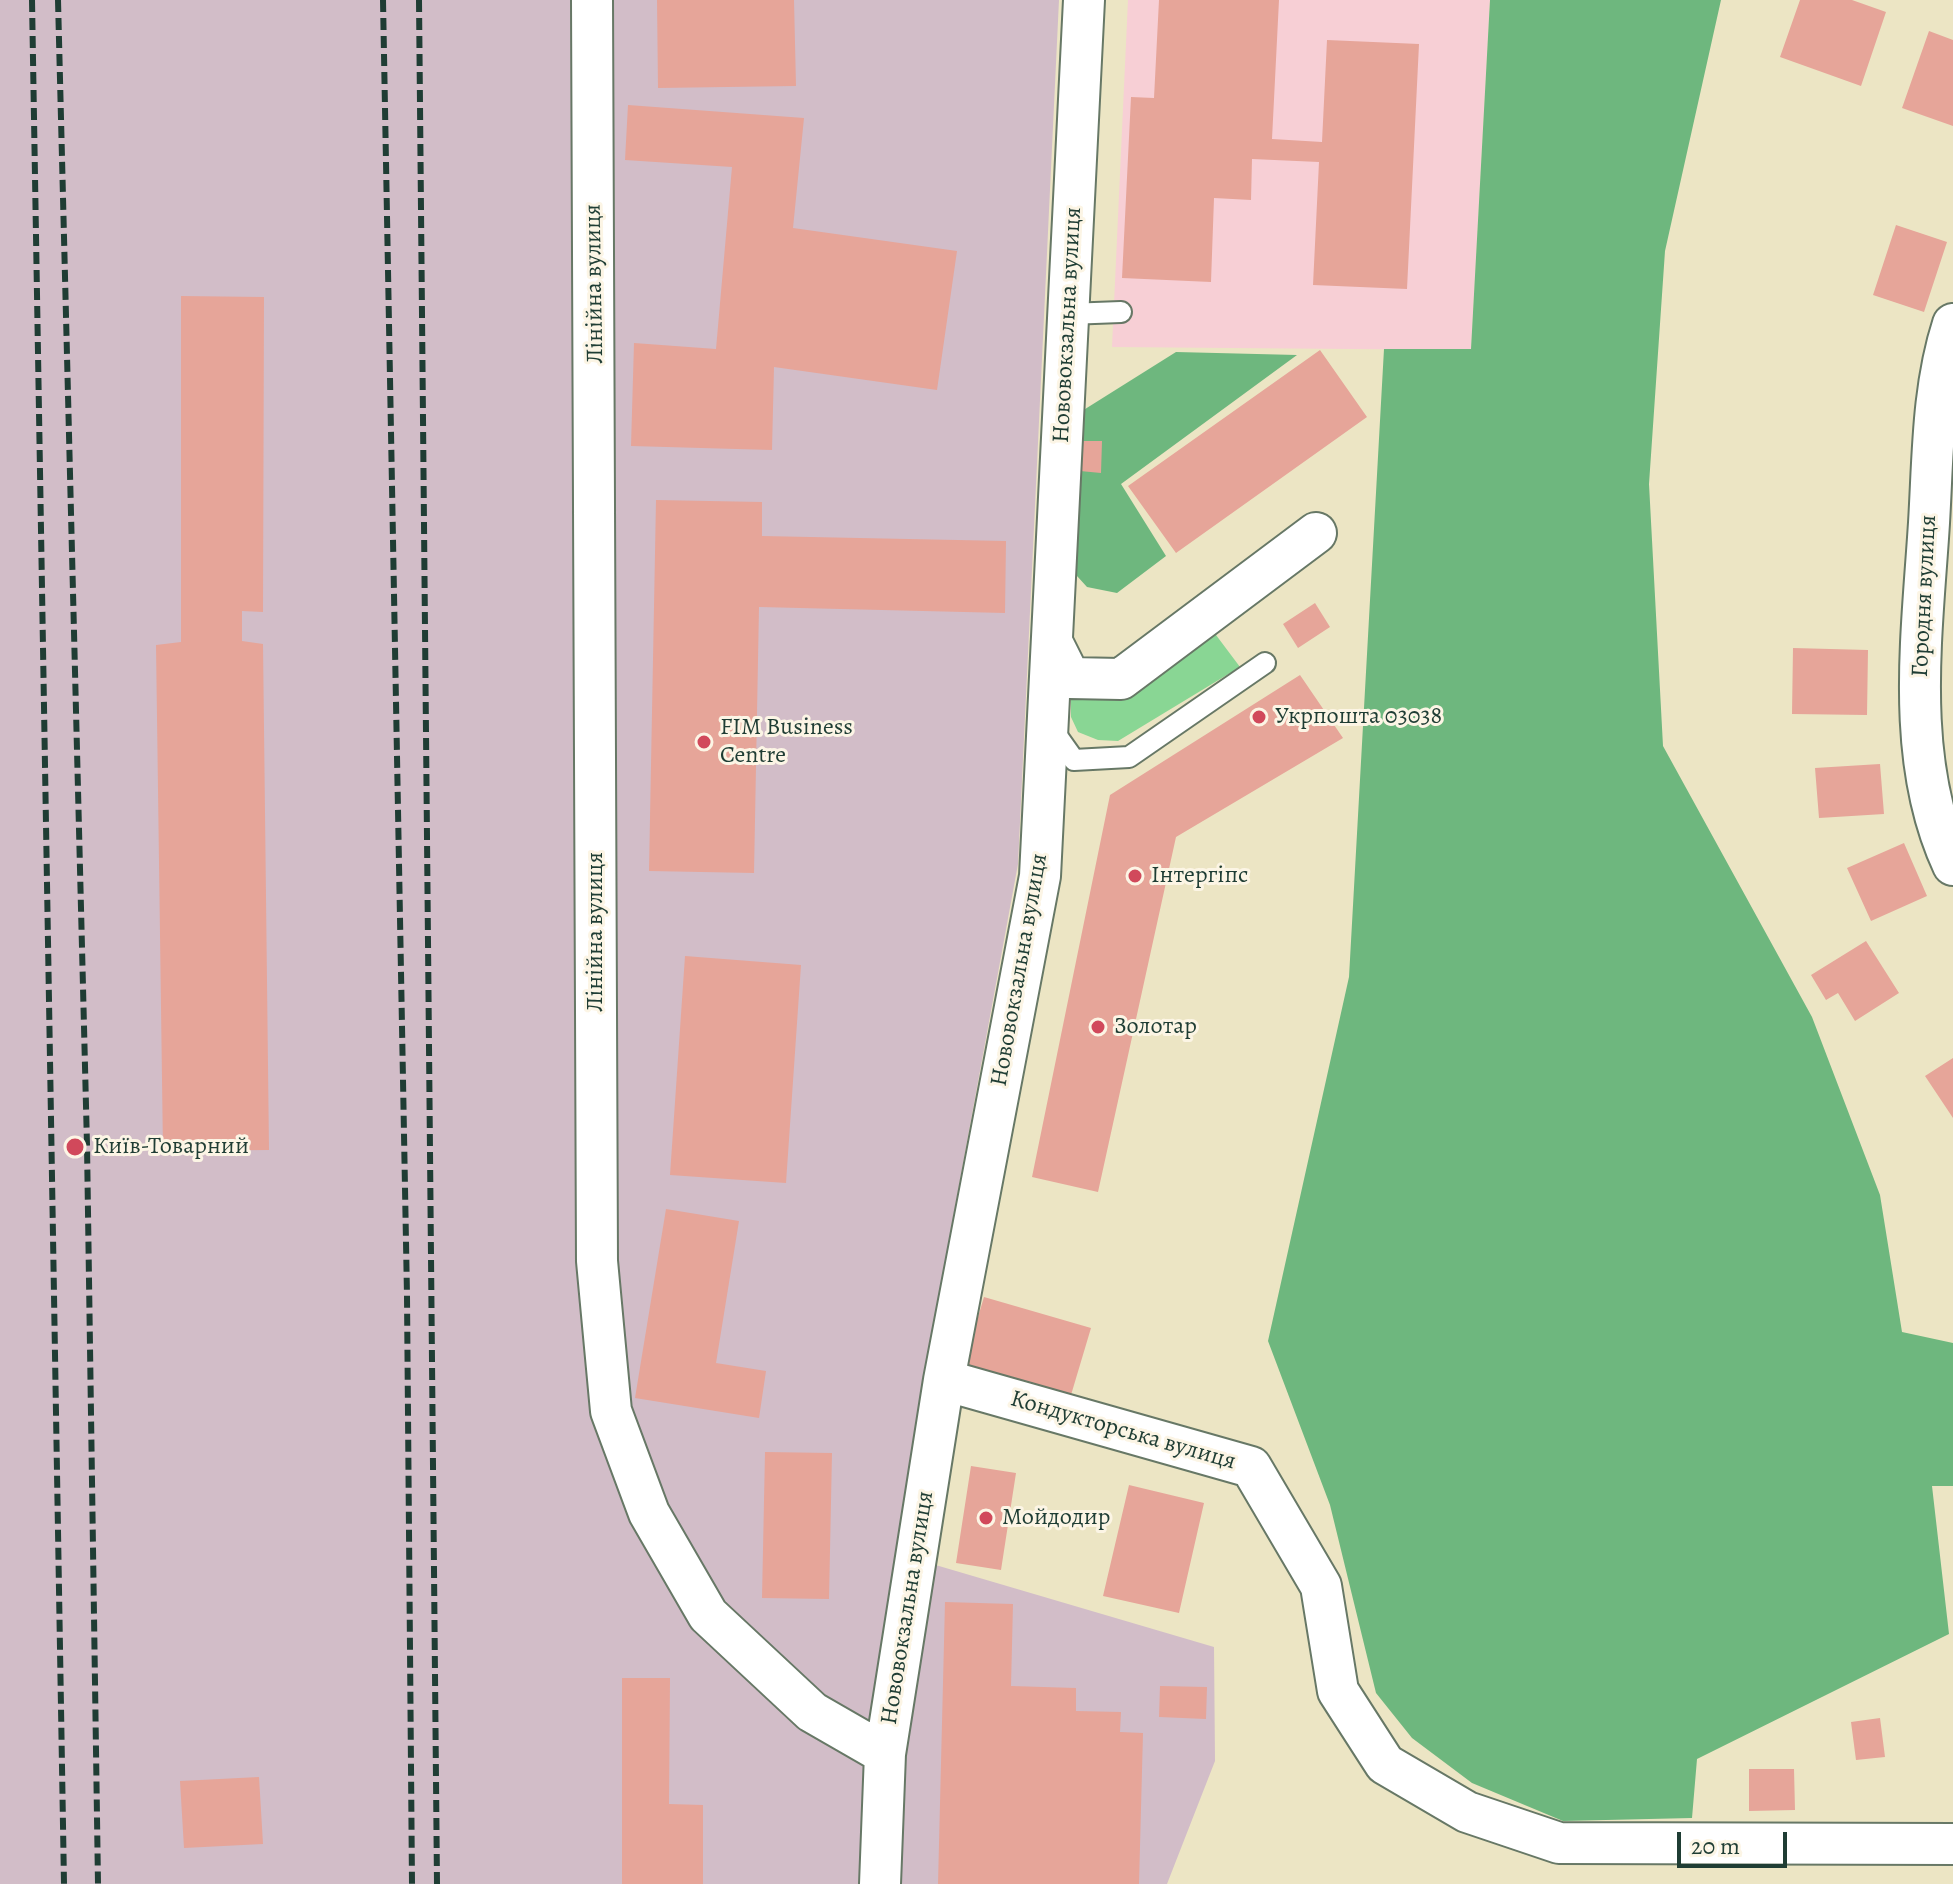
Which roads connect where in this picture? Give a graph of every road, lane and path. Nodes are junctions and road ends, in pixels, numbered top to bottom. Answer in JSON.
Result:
{"nodes":[{"id":1,"x":592,"y":0,"type":"edge"},
{"id":2,"x":1084,"y":0,"type":"edge"},
{"id":3,"x":1121,"y":312,"type":"dead end"},
{"id":4,"x":1068,"y":314,"type":"junction"},
{"id":5,"x":1953,"y":324,"type":"edge"},
{"id":6,"x":1944,"y":404,"type":"edge"},
{"id":7,"x":1316,"y":533,"type":"dead end"},
{"id":8,"x":1052,"y":642,"type":"junction"},
{"id":9,"x":1265,"y":663,"type":"dead end"},
{"id":10,"x":1060,"y":761,"type":"junction"},
{"id":11,"x":1953,"y":865,"type":"edge"},
{"id":12,"x":944,"y":1380,"type":"junction"},
{"id":13,"x":885,"y":1754,"type":"junction"},
{"id":14,"x":1953,"y":1844,"type":"edge"},
{"id":15,"x":880,"y":1884,"type":"edge"}],
"edges":[{"from":1,"to":13,"type":"street","name":"Лінійна вулиця"},
{"from":2,"to":4,"type":"street","name":"Нововокзальна вулиця"},
{"from":3,"to":4,"type":"lane"},
{"from":4,"to":8,"type":"street","name":"Нововокзальна вулиця"},
{"from":5,"to":6,"type":"street","name":"Городня вулиця"},
{"from":6,"to":11,"type":"street","name":"Городня вулиця"},
{"from":7,"to":8,"type":"street"},
{"from":8,"to":10,"type":"street","name":"Нововокзальна вулиця"},
{"from":9,"to":10,"type":"lane"},
{"from":10,"to":12,"type":"street","name":"Нововокзальна вулиця"},
{"from":12,"to":13,"type":"street","name":"Нововокзальна вулиця"},
{"from":12,"to":14,"type":"street","name":"Кондукторська вулиця"},
{"from":13,"to":15,"type":"street","name":"Нововокзальна вулиця"}]}
